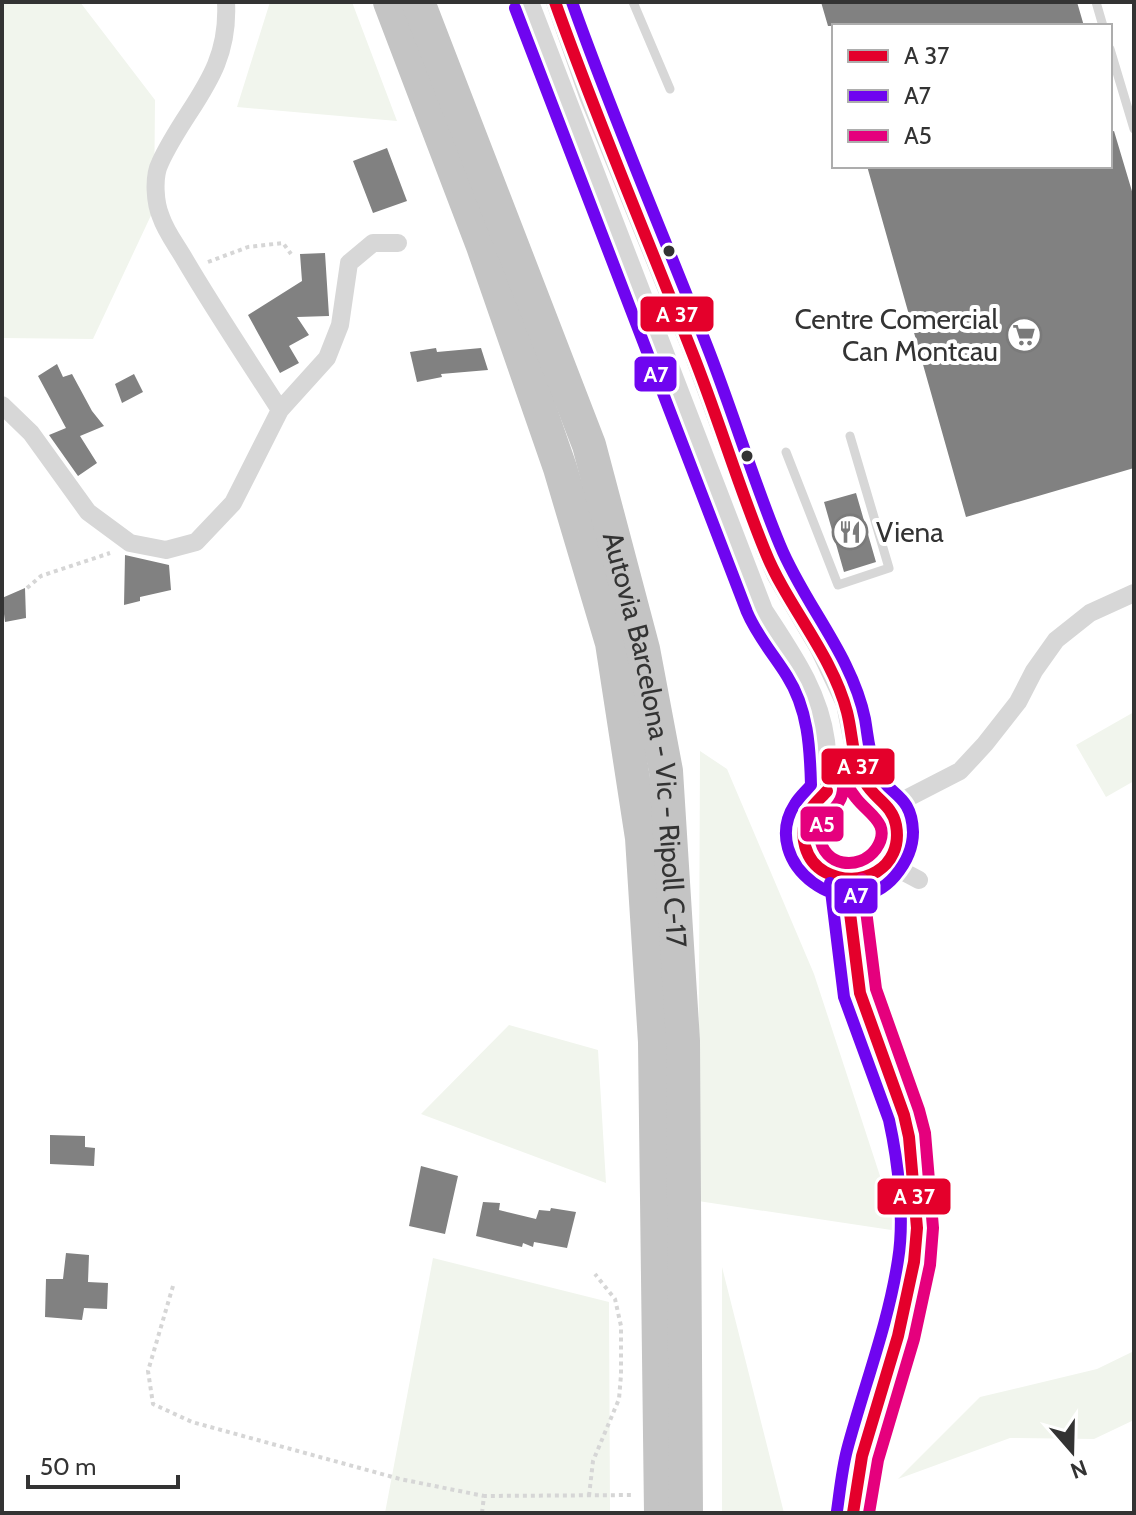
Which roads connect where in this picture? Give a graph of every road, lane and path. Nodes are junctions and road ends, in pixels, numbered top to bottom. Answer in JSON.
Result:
{"nodes":[{"id":1,"x":226,"y":2,"type":"edge"},
{"id":2,"x":390,"y":2,"type":"edge"},
{"id":3,"x":418,"y":2,"type":"edge"},
{"id":4,"x":530,"y":2,"type":"edge"},
{"id":5,"x":555,"y":2,"type":"edge"},
{"id":6,"x":633,"y":2,"type":"edge"},
{"id":7,"x":1096,"y":2,"type":"edge"},
{"id":8,"x":1102,"y":24,"type":"edge"},
{"id":9,"x":1112,"y":56,"type":"edge"},
{"id":10,"x":670,"y":89,"type":"dead end"},
{"id":11,"x":1134,"y":129,"type":"edge"},
{"id":12,"x":398,"y":243,"type":"dead end"},
{"id":13,"x":291,"y":254,"type":"dead end"},
{"id":14,"x":193,"y":273,"type":"junction"},
{"id":15,"x":2,"y":405,"type":"edge"},
{"id":16,"x":280,"y":410,"type":"junction"},
{"id":17,"x":850,"y":436,"type":"dead end"},
{"id":18,"x":786,"y":452,"type":"dead end"},
{"id":19,"x":130,"y":543,"type":"junction"},
{"id":20,"x":27,"y":588,"type":"dead end"},
{"id":21,"x":1134,"y":593,"type":"edge"},
{"id":22,"x":868,"y":789,"type":"junction"},
{"id":23,"x":827,"y":791,"type":"junction"},
{"id":24,"x":890,"y":807,"type":"junction"},
{"id":25,"x":887,"y":863,"type":"junction"},
{"id":26,"x":919,"y":880,"type":"dead end"},
{"id":27,"x":846,"y":881,"type":"junction"},
{"id":28,"x":595,"y":1274,"type":"dead end"},
{"id":29,"x":173,"y":1286,"type":"dead end"},
{"id":30,"x":484,"y":1496,"type":"junction"},
{"id":31,"x":589,"y":1496,"type":"junction"},
{"id":32,"x":669,"y":1507,"type":"edge"},
{"id":33,"x":482,"y":1513,"type":"edge"},
{"id":34,"x":853,"y":1513,"type":"edge"}],
"edges":[{"from":1,"to":14,"type":"street"},
{"from":2,"to":32,"type":"highway","name":"Autovia Barcelona - Vic - Ripoll C-17"},
{"from":3,"to":32,"type":"highway","name":"Autovia Barcelona - Vic - Ripoll C-17"},
{"from":4,"to":23,"type":"street"},
{"from":5,"to":22,"type":"street"},
{"from":6,"to":10,"type":"lane"},
{"from":7,"to":8,"type":"lane"},
{"from":9,"to":11,"type":"lane"},
{"from":12,"to":16,"type":"street"},
{"from":13,"to":14,"type":"path"},
{"from":14,"to":16,"type":"street"},
{"from":15,"to":19,"type":"street"},
{"from":16,"to":19,"type":"street"},
{"from":17,"to":18,"type":"lane"},
{"from":19,"to":20,"type":"path"},
{"from":21,"to":24,"type":"street"},
{"from":22,"to":23,"type":"lane"},
{"from":22,"to":24,"type":"lane"},
{"from":23,"to":27,"type":"lane"},
{"from":24,"to":25,"type":"lane"},
{"from":25,"to":26,"type":"street"},
{"from":25,"to":27,"type":"lane"},
{"from":27,"to":34,"type":"street"},
{"from":28,"to":31,"type":"path"},
{"from":29,"to":30,"type":"path"},
{"from":30,"to":31,"type":"path"},
{"from":30,"to":33,"type":"path"},
{"from":31,"to":32,"type":"path"}]}
